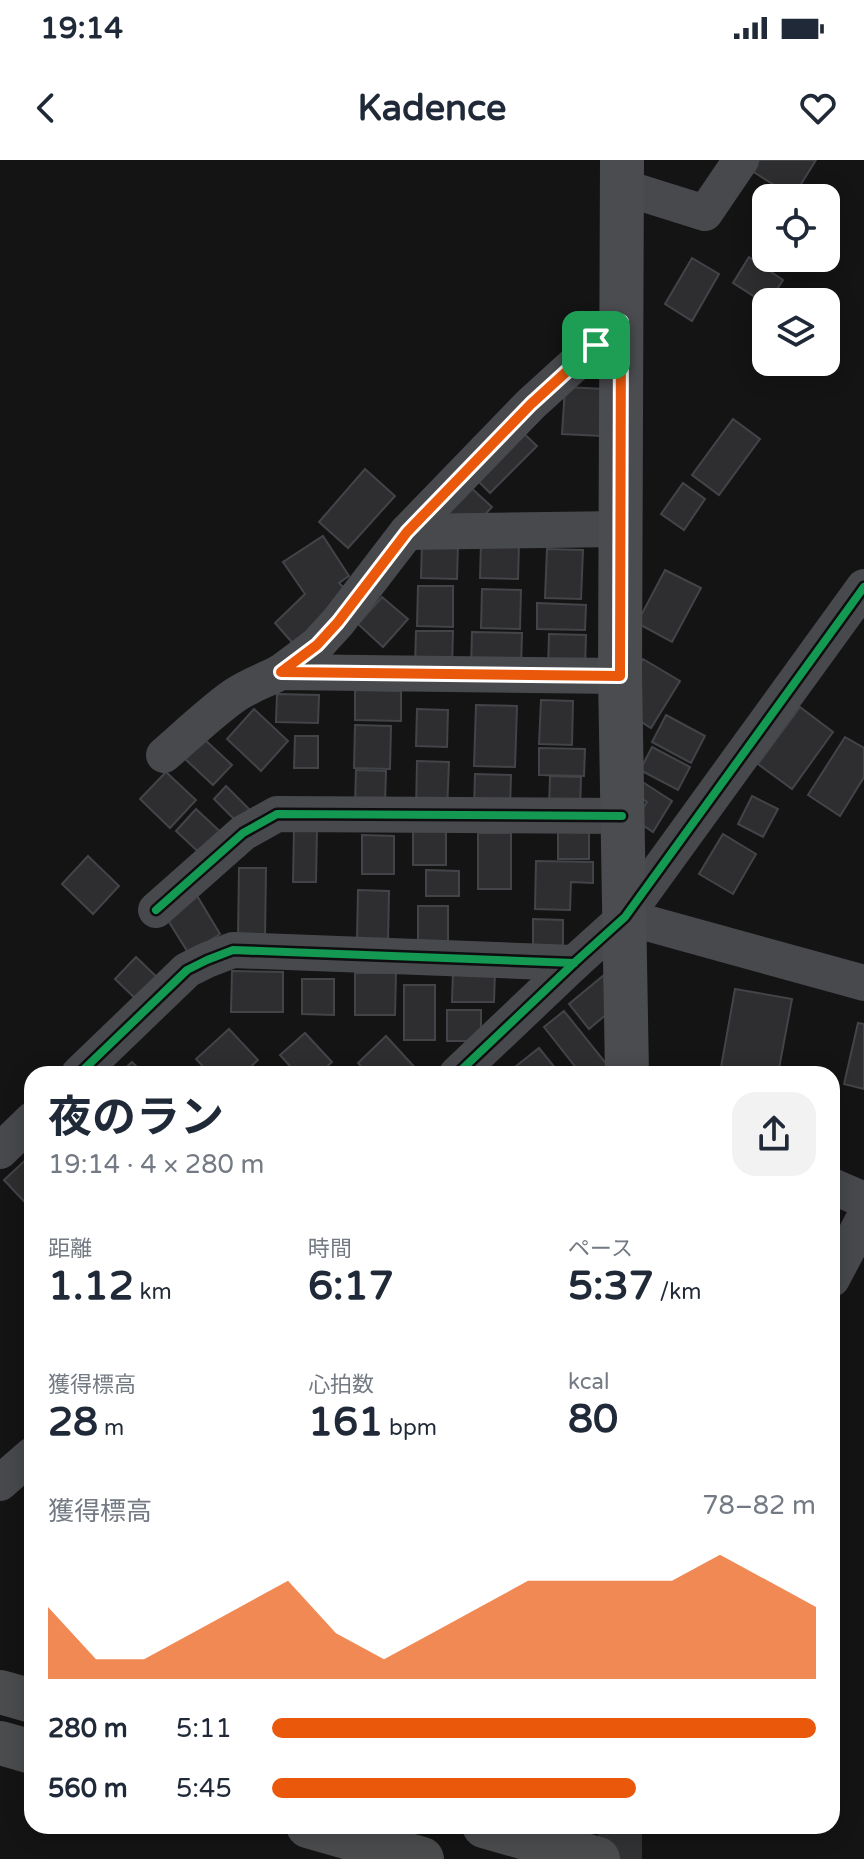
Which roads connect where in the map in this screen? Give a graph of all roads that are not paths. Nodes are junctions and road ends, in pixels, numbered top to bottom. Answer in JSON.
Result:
{"nodes":[{"id":1,"x":741,"y":160,"type":"edge"},
{"id":2,"x":622,"y":174,"type":"edge"},
{"id":3,"x":621,"y":322,"type":"junction"},
{"id":4,"x":620,"y":529,"type":"junction"},
{"id":5,"x":407,"y":532,"type":"junction"},
{"id":6,"x":864,"y":587,"type":"edge"},
{"id":7,"x":281,"y":672,"type":"junction"},
{"id":8,"x":620,"y":676,"type":"junction"},
{"id":9,"x":164,"y":755,"type":"dead end"},
{"id":10,"x":622,"y":816,"type":"junction"},
{"id":11,"x":156,"y":910,"type":"dead end"},
{"id":12,"x":625,"y":917,"type":"junction"},
{"id":13,"x":574,"y":963,"type":"junction"},
{"id":14,"x":864,"y":983,"type":"edge"},
{"id":15,"x":87,"y":1066,"type":"edge"},
{"id":16,"x":465,"y":1066,"type":"edge"},
{"id":17,"x":627,"y":1066,"type":"edge"},
{"id":18,"x":24,"y":1128,"type":"edge"},
{"id":19,"x":0,"y":1151,"type":"edge"},
{"id":20,"x":840,"y":1190,"type":"edge"},
{"id":21,"x":864,"y":1200,"type":"edge"},
{"id":22,"x":864,"y":1218,"type":"edge"},
{"id":23,"x":840,"y":1264,"type":"edge"},
{"id":24,"x":24,"y":1462,"type":"edge"},
{"id":25,"x":0,"y":1483,"type":"edge"},
{"id":26,"x":0,"y":1692,"type":"edge"},
{"id":27,"x":24,"y":1699,"type":"edge"},
{"id":28,"x":0,"y":1743,"type":"edge"},
{"id":29,"x":24,"y":1750,"type":"edge"},
{"id":30,"x":336,"y":1834,"type":"edge"},
{"id":31,"x":512,"y":1834,"type":"edge"},
{"id":32,"x":422,"y":1859,"type":"edge"},
{"id":33,"x":598,"y":1859,"type":"edge"}],
"edges":[{"from":1,"to":2,"type":"street"},
{"from":2,"to":3,"type":"main road"},
{"from":3,"to":4,"type":"main road"},
{"from":3,"to":5,"type":"street"},
{"from":4,"to":5,"type":"street"},
{"from":4,"to":8,"type":"main road"},
{"from":5,"to":7,"type":"street"},
{"from":6,"to":12,"type":"street"},
{"from":7,"to":8,"type":"street"},
{"from":7,"to":9,"type":"street"},
{"from":8,"to":10,"type":"main road"},
{"from":10,"to":11,"type":"street"},
{"from":10,"to":12,"type":"main road"},
{"from":12,"to":13,"type":"street"},
{"from":12,"to":14,"type":"street"},
{"from":12,"to":17,"type":"main road"},
{"from":13,"to":15,"type":"street"},
{"from":13,"to":16,"type":"street"},
{"from":18,"to":19,"type":"street"},
{"from":20,"to":21,"type":"street"},
{"from":22,"to":23,"type":"street"},
{"from":24,"to":25,"type":"street"},
{"from":26,"to":27,"type":"highway"},
{"from":28,"to":29,"type":"highway"},
{"from":30,"to":32,"type":"highway"},
{"from":31,"to":33,"type":"highway"}]}
